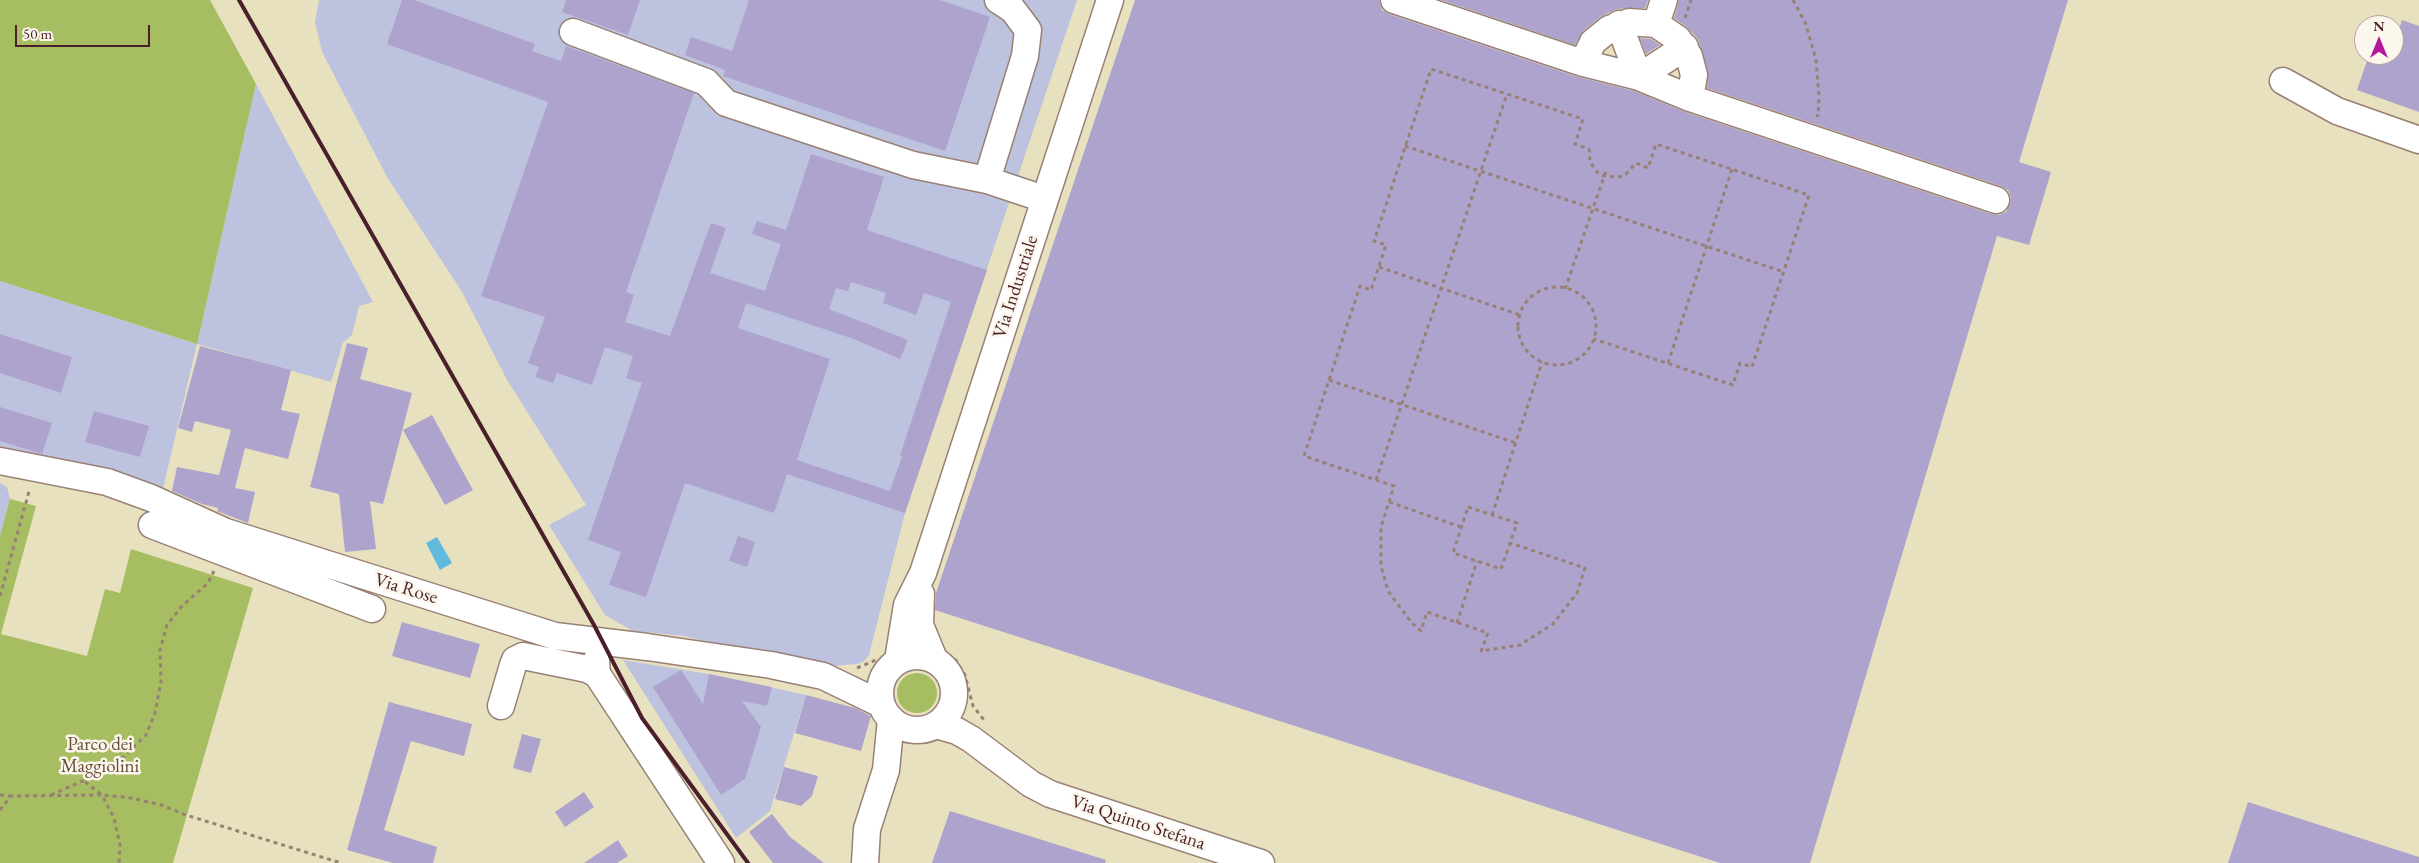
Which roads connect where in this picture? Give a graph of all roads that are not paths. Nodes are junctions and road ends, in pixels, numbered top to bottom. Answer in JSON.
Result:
{"nodes":[{"id":1,"x":998,"y":0,"type":"edge"},
{"id":2,"x":1110,"y":0,"type":"edge"},
{"id":3,"x":1394,"y":0,"type":"edge"},
{"id":4,"x":1664,"y":0,"type":"edge"},
{"id":5,"x":1619,"y":24,"type":"junction"},
{"id":6,"x":1656,"y":24,"type":"junction"},
{"id":7,"x":572,"y":32,"type":"dead end"},
{"id":8,"x":1685,"y":47,"type":"junction"},
{"id":9,"x":1583,"y":63,"type":"junction"},
{"id":10,"x":1639,"y":77,"type":"junction"},
{"id":11,"x":2283,"y":80,"type":"dead end"},
{"id":12,"x":1690,"y":98,"type":"junction"},
{"id":13,"x":2419,"y":140,"type":"edge"},
{"id":14,"x":987,"y":180,"type":"junction"},
{"id":15,"x":1044,"y":199,"type":"junction"},
{"id":16,"x":1996,"y":200,"type":"dead end"},
{"id":17,"x":0,"y":461,"type":"edge"},
{"id":18,"x":152,"y":525,"type":"dead end"},
{"id":19,"x":238,"y":551,"type":"junction"},
{"id":20,"x":923,"y":574,"type":"junction"},
{"id":21,"x":372,"y":609,"type":"dead end"},
{"id":22,"x":943,"y":657,"type":"junction"},
{"id":23,"x":892,"y":666,"type":"junction"},
{"id":24,"x":824,"y":676,"type":"junction"},
{"id":25,"x":955,"y":696,"type":"junction"},
{"id":26,"x":501,"y":706,"type":"dead end"},
{"id":27,"x":886,"y":711,"type":"junction"},
{"id":28,"x":929,"y":728,"type":"junction"},
{"id":29,"x":886,"y":770,"type":"junction"},
{"id":30,"x":1019,"y":776,"type":"junction"},
{"id":31,"x":721,"y":863,"type":"edge"},
{"id":32,"x":865,"y":863,"type":"edge"},
{"id":33,"x":1261,"y":863,"type":"edge"}],
"edges":[{"from":1,"to":14,"type":"street"},
{"from":2,"to":15,"type":"street","name":"Via Industriale"},
{"from":3,"to":9,"type":"street"},
{"from":4,"to":6,"type":"street"},
{"from":5,"to":6,"type":"street"},
{"from":5,"to":9,"type":"street"},
{"from":5,"to":10,"type":"street"},
{"from":6,"to":8,"type":"street"},
{"from":7,"to":14,"type":"street"},
{"from":8,"to":10,"type":"street"},
{"from":8,"to":12,"type":"street"},
{"from":9,"to":10,"type":"street"},
{"from":10,"to":12,"type":"street"},
{"from":11,"to":13,"type":"street"},
{"from":12,"to":16,"type":"street"},
{"from":14,"to":15,"type":"street"},
{"from":15,"to":20,"type":"street","name":"Via Industriale"},
{"from":17,"to":19,"type":"street","name":"Via Rose"},
{"from":18,"to":19,"type":"street"},
{"from":19,"to":21,"type":"street"},
{"from":19,"to":24,"type":"street","name":"Via Rose"},
{"from":20,"to":22,"type":"street","name":"Via Industriale"},
{"from":20,"to":23,"type":"street","name":"Via Industriale"},
{"from":22,"to":23,"type":"street"},
{"from":22,"to":25,"type":"street"},
{"from":23,"to":24,"type":"street","name":"Via Rose"},
{"from":23,"to":27,"type":"street"},
{"from":24,"to":27,"type":"street","name":"Via Rose"},
{"from":25,"to":28,"type":"street"},
{"from":25,"to":30,"type":"street","name":"Via Quinto Stefana"},
{"from":26,"to":31,"type":"street"},
{"from":27,"to":28,"type":"street"},
{"from":27,"to":29,"type":"street"},
{"from":28,"to":29,"type":"street"},
{"from":28,"to":30,"type":"street","name":"Via Quinto Stefana"},
{"from":29,"to":32,"type":"street"},
{"from":30,"to":33,"type":"street","name":"Via Quinto Stefana"}]}
